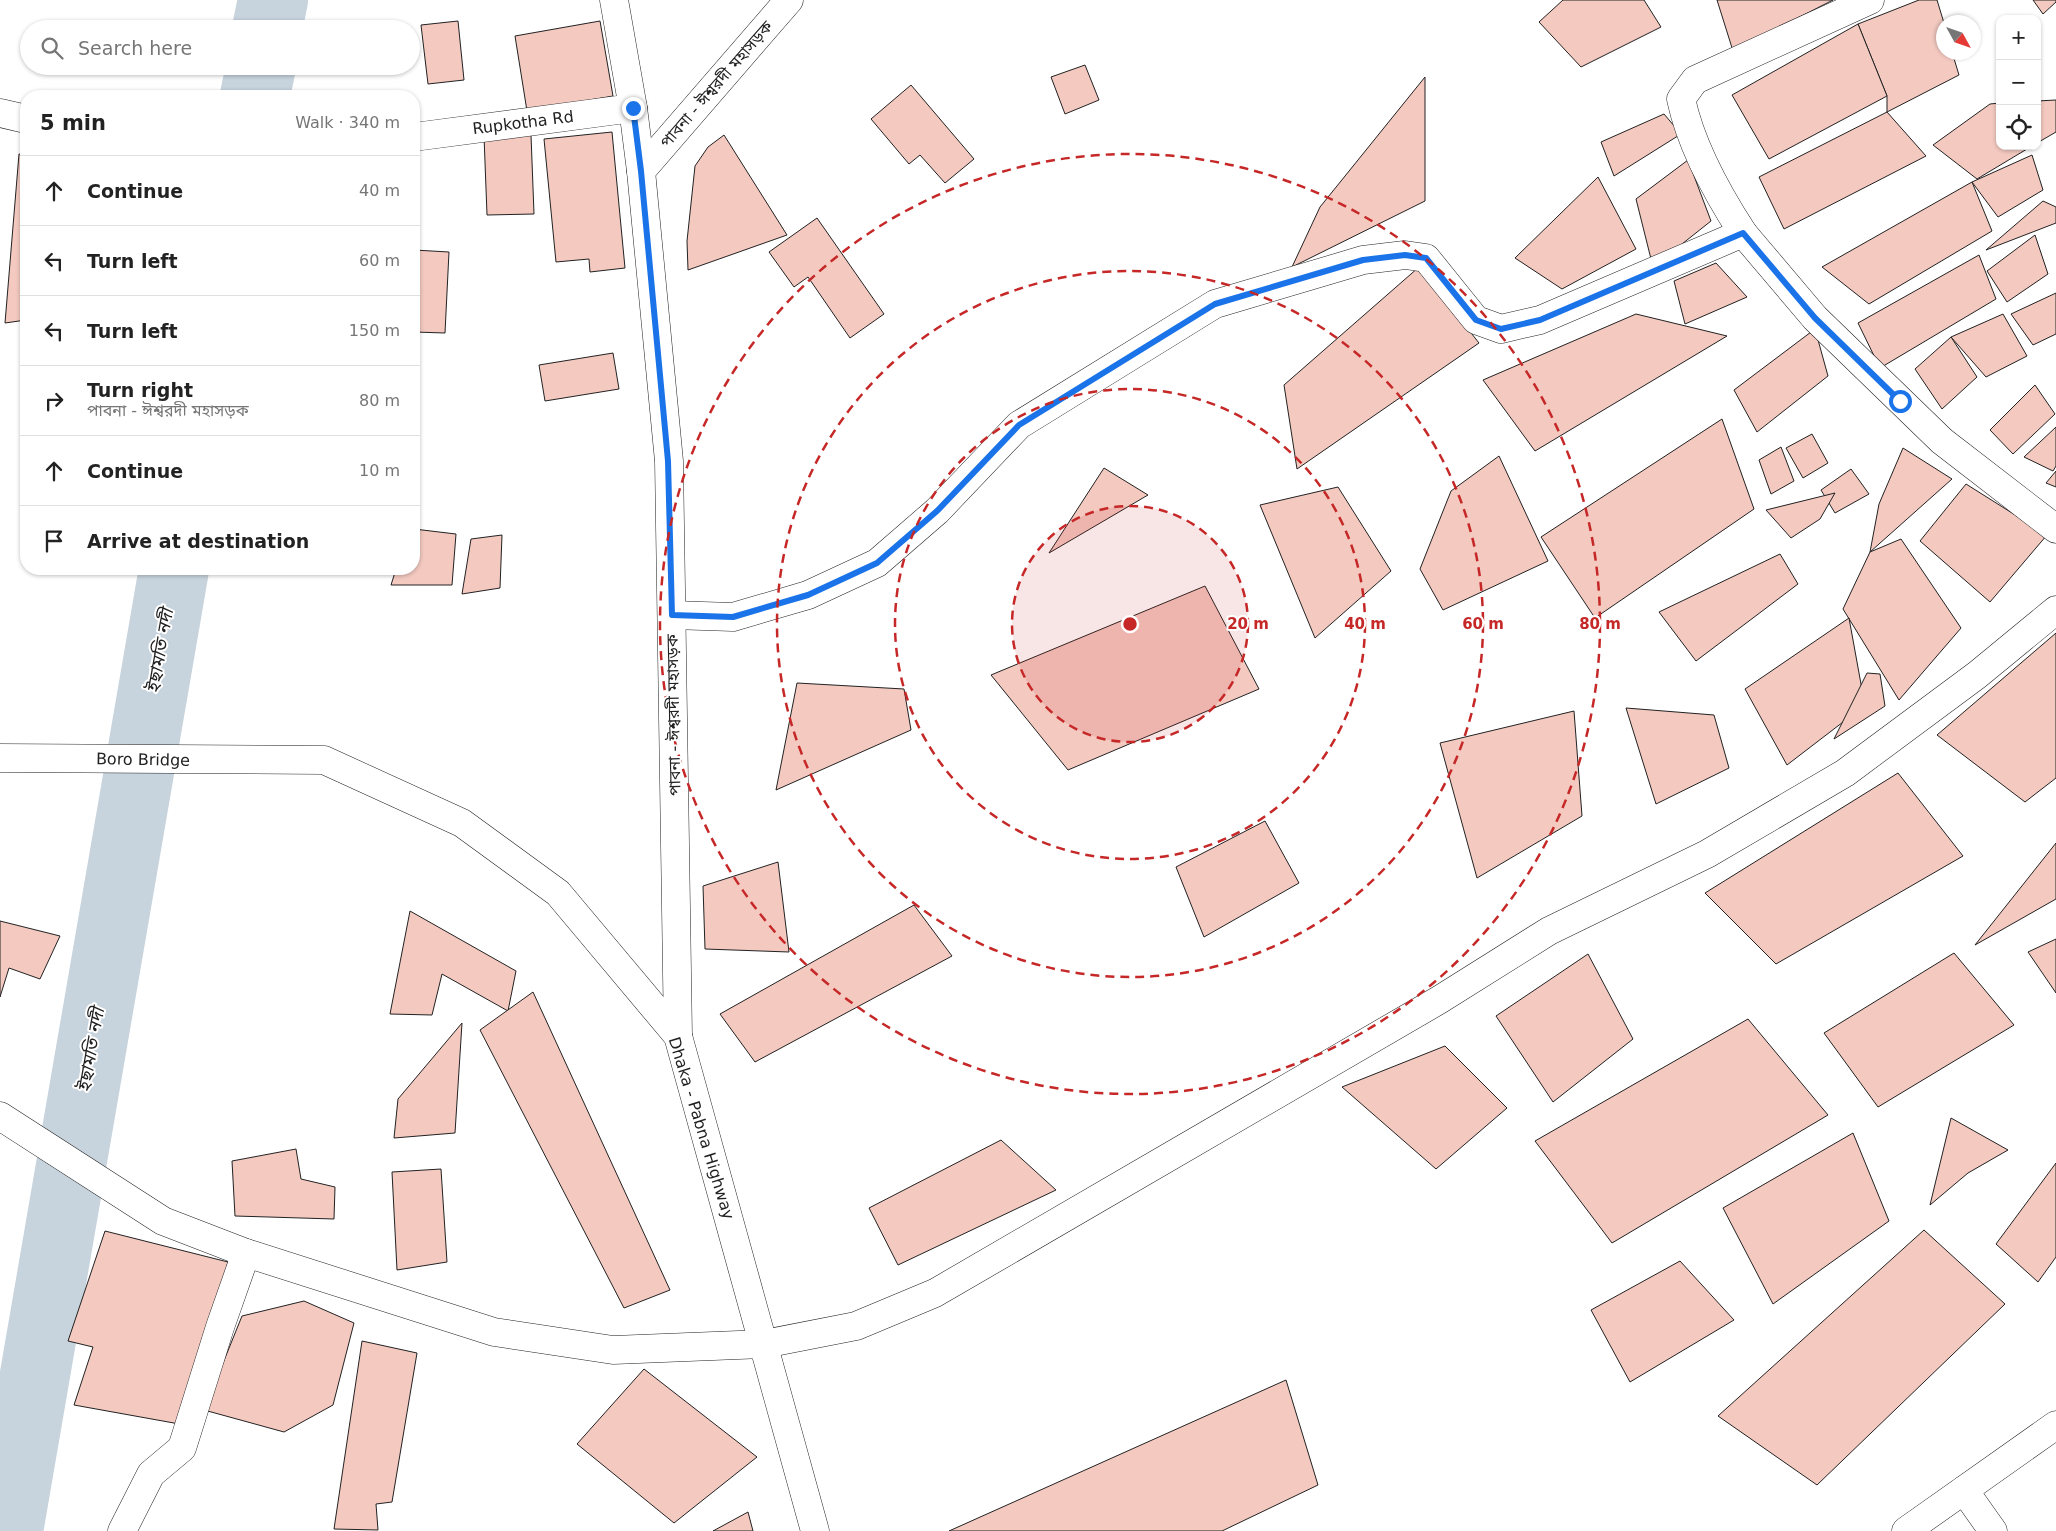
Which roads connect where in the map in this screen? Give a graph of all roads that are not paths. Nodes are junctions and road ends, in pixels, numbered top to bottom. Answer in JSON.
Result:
{"nodes":[{"id":1,"x":614,"y":0,"type":"edge"},
{"id":2,"x":789,"y":0,"type":"edge"},
{"id":3,"x":1870,"y":0,"type":"edge"},
{"id":4,"x":633,"y":108,"type":"junction"},
{"id":5,"x":0,"y":113,"type":"edge"},
{"id":6,"x":20,"y":118,"type":"edge"},
{"id":7,"x":420,"y":135,"type":"edge"},
{"id":8,"x":641,"y":171,"type":"junction"},
{"id":9,"x":1743,"y":233,"type":"junction"},
{"id":10,"x":2056,"y":529,"type":"edge"},
{"id":11,"x":2056,"y":610,"type":"edge"},
{"id":12,"x":672,"y":615,"type":"junction"},
{"id":13,"x":4,"y":758,"type":"edge"},
{"id":14,"x":277,"y":760,"type":"joint"},
{"id":15,"x":678,"y":1036,"type":"junction"},
{"id":16,"x":0,"y":1116,"type":"edge"},
{"id":17,"x":246,"y":1253,"type":"junction"},
{"id":18,"x":764,"y":1344,"type":"junction"},
{"id":19,"x":2056,"y":1425,"type":"edge"},
{"id":20,"x":1964,"y":1490,"type":"junction"},
{"id":21,"x":122,"y":1531,"type":"edge"},
{"id":22,"x":815,"y":1531,"type":"edge"},
{"id":23,"x":1906,"y":1531,"type":"edge"},
{"id":24,"x":1994,"y":1531,"type":"edge"}],
"edges":[{"from":1,"to":4,"type":"main road"},
{"from":2,"to":8,"type":"main road","name":"পাবনা - ঈশ্বরদী মহাসড়ক"},
{"from":3,"to":9,"type":"main road"},
{"from":4,"to":7,"type":"main road","name":"Rupkotha Rd"},
{"from":4,"to":8,"type":"main road"},
{"from":5,"to":6,"type":"main road"},
{"from":8,"to":12,"type":"main road","name":"পাবনা - ঈশ্বরদী মহাসড়ক"},
{"from":9,"to":10,"type":"main road"},
{"from":9,"to":12,"type":"main road"},
{"from":11,"to":18,"type":"main road"},
{"from":12,"to":15,"type":"main road","name":"পাবনা - ঈশ্বরদী মহাসড়ক"},
{"from":13,"to":14,"type":"main road","name":"Boro Bridge"},
{"from":14,"to":15,"type":"main road","name":"Dhaka - Pabna Highway"},
{"from":15,"to":18,"type":"main road","name":"Dhaka - Pabna Highway"},
{"from":16,"to":17,"type":"main road"},
{"from":17,"to":18,"type":"main road"},
{"from":17,"to":21,"type":"main road"},
{"from":18,"to":22,"type":"main road","name":"Dhaka - Pabna Highway"},
{"from":19,"to":20,"type":"main road"},
{"from":20,"to":23,"type":"main road"},
{"from":20,"to":24,"type":"main road"}]}
